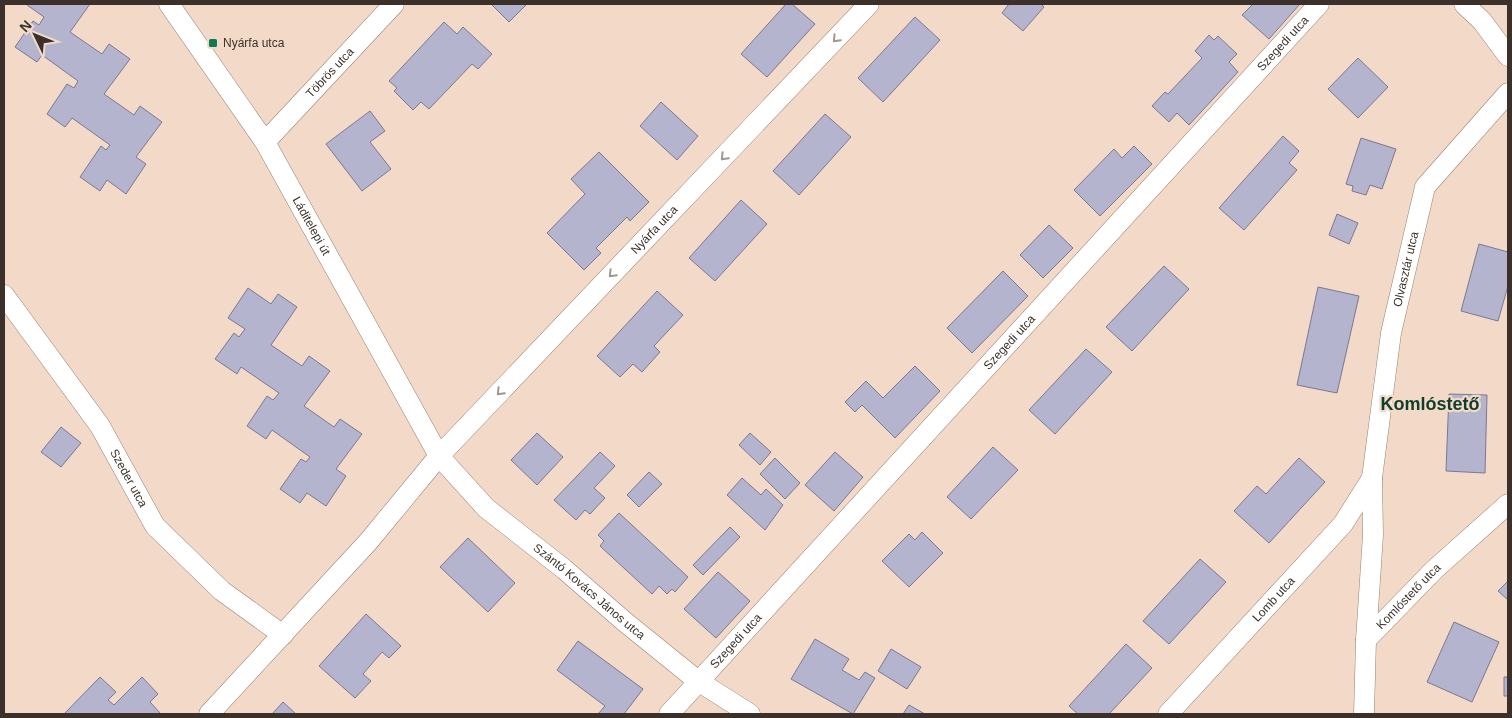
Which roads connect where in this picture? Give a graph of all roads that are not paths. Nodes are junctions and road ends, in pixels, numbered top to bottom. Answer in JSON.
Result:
{"nodes":[{"id":1,"x":169,"y":4,"type":"edge"},
{"id":2,"x":394,"y":4,"type":"edge"},
{"id":3,"x":869,"y":4,"type":"edge"},
{"id":4,"x":1319,"y":4,"type":"edge"},
{"id":5,"x":1464,"y":4,"type":"edge"},
{"id":6,"x":1508,"y":56,"type":"edge"},
{"id":7,"x":1508,"y":93,"type":"edge"},
{"id":8,"x":265,"y":142,"type":"junction"},
{"id":9,"x":4,"y":295,"type":"edge"},
{"id":10,"x":439,"y":456,"type":"junction"},
{"id":11,"x":1372,"y":478,"type":"junction"},
{"id":12,"x":1508,"y":504,"type":"edge"},
{"id":13,"x":283,"y":635,"type":"junction"},
{"id":14,"x":1366,"y":640,"type":"junction"},
{"id":15,"x":698,"y":681,"type":"junction"},
{"id":16,"x":209,"y":714,"type":"edge"},
{"id":17,"x":669,"y":714,"type":"edge"},
{"id":18,"x":750,"y":714,"type":"edge"},
{"id":19,"x":1168,"y":714,"type":"edge"},
{"id":20,"x":1364,"y":714,"type":"edge"}],
"edges":[{"from":1,"to":8,"type":"street","name":"Láditelepi út"},
{"from":2,"to":8,"type":"street","name":"Töbrös utca"},
{"from":3,"to":10,"type":"street","name":"Nyárfa utca","one_way":true},
{"from":4,"to":15,"type":"street","name":"Szegedi utca"},
{"from":5,"to":6,"type":"street"},
{"from":7,"to":11,"type":"street","name":"Olvasztár utca"},
{"from":8,"to":10,"type":"street","name":"Láditelepi út"},
{"from":9,"to":13,"type":"street","name":"Szeder utca"},
{"from":10,"to":13,"type":"street"},
{"from":10,"to":15,"type":"street","name":"Szántó Kovács János utca"},
{"from":11,"to":14,"type":"street","name":"Olvasztár utca"},
{"from":11,"to":19,"type":"street","name":"Lomb utca"},
{"from":12,"to":14,"type":"street","name":"Komlóstető utca"},
{"from":13,"to":16,"type":"street"},
{"from":14,"to":20,"type":"street","name":"Komlóstető utca"},
{"from":15,"to":17,"type":"street","name":"Szegedi utca"},
{"from":15,"to":18,"type":"street","name":"Szántó Kovács János utca"}]}
